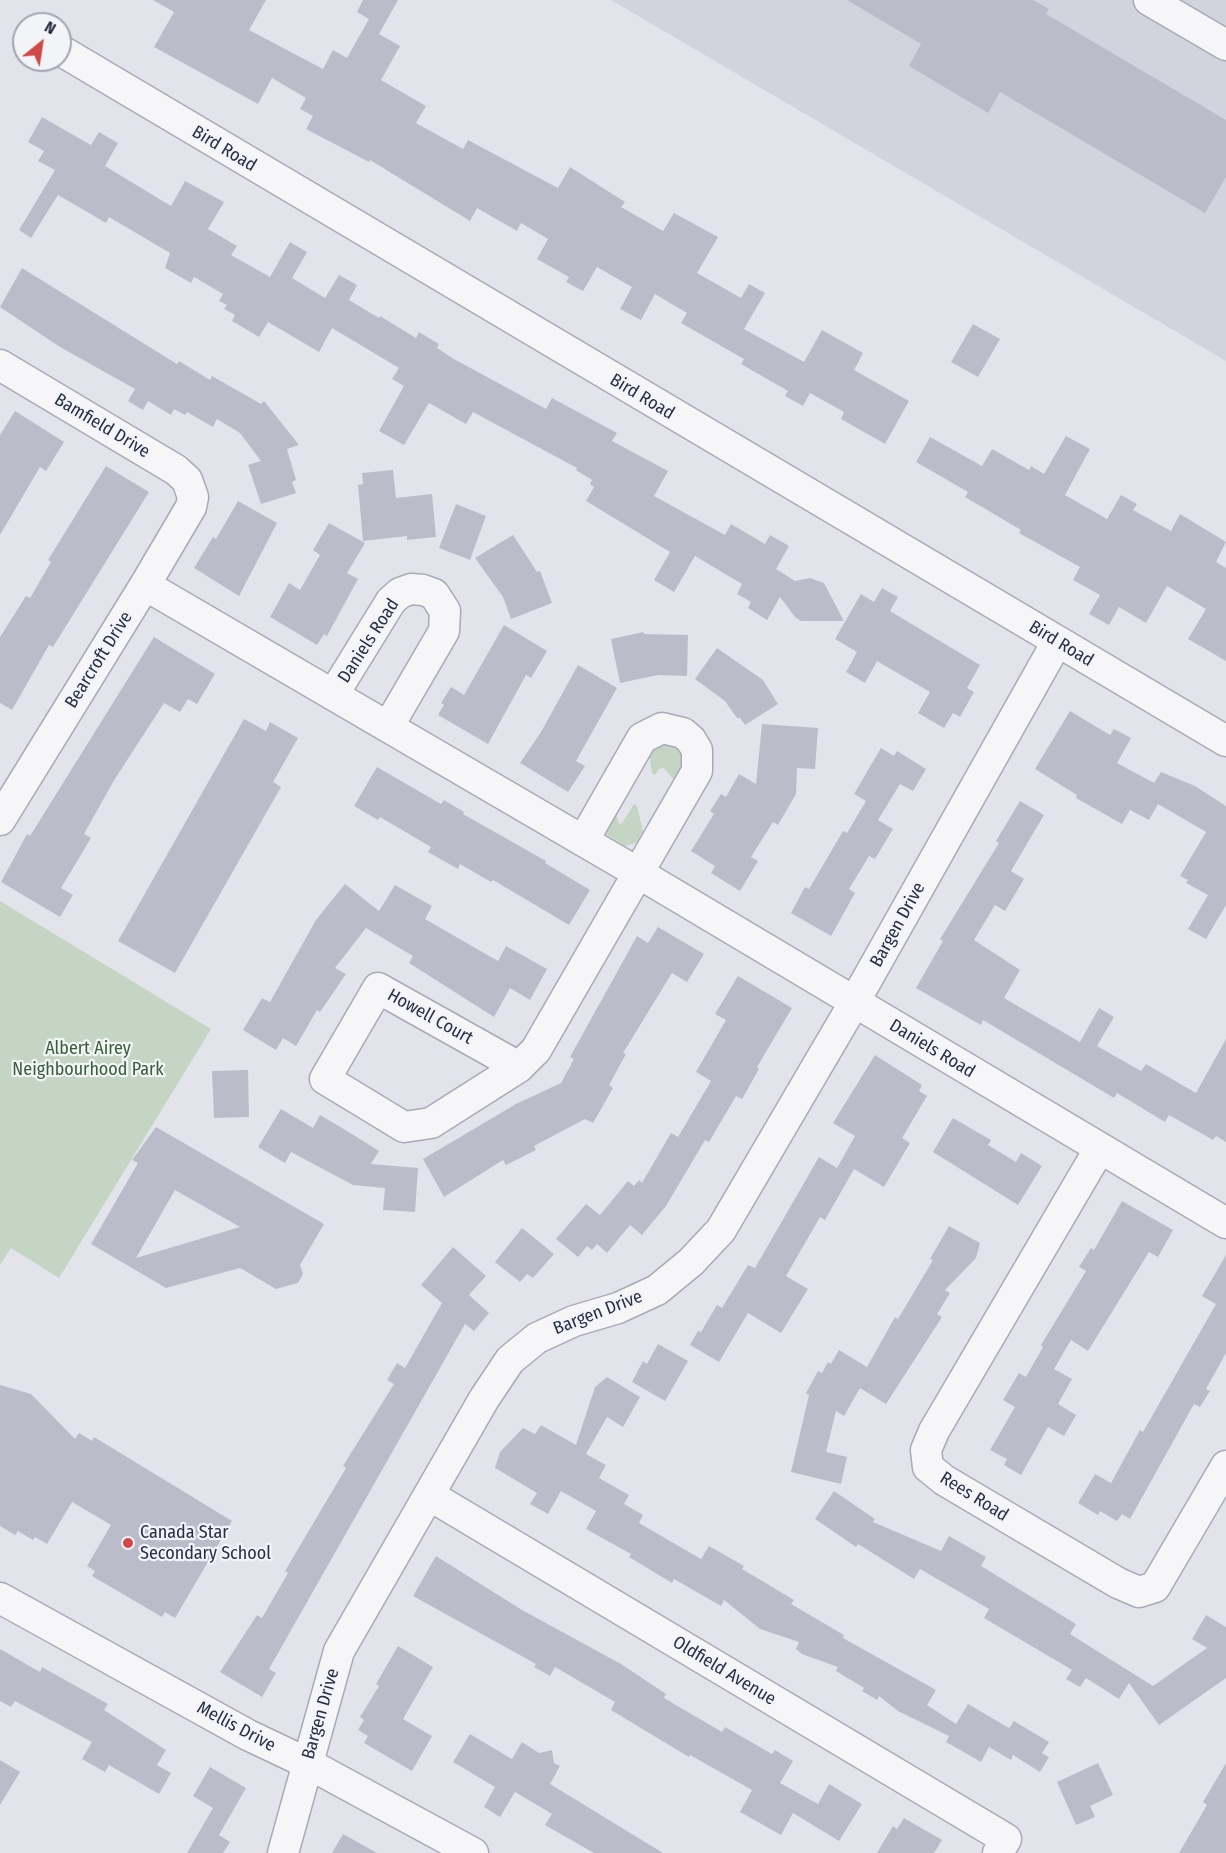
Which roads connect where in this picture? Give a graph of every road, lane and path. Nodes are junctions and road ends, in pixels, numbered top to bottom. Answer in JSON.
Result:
{"nodes":[{"id":1,"x":1149,"y":0,"type":"edge"},
{"id":2,"x":1226,"y":45,"type":"edge"},
{"id":3,"x":72,"y":57,"type":"edge"},
{"id":4,"x":0,"y":365,"type":"edge"},
{"id":5,"x":192,"y":497,"type":"joint"},
{"id":6,"x":145,"y":585,"type":"junction"},
{"id":7,"x":1057,"y":642,"type":"junction"},
{"id":8,"x":333,"y":695,"type":"junction"},
{"id":9,"x":388,"y":727,"type":"junction"},
{"id":10,"x":1226,"y":741,"type":"edge"},
{"id":11,"x":0,"y":820,"type":"edge"},
{"id":12,"x":583,"y":841,"type":"junction"},
{"id":13,"x":640,"y":874,"type":"junction"},
{"id":14,"x":854,"y":1003,"type":"junction"},
{"id":15,"x":519,"y":1067,"type":"junction"},
{"id":16,"x":1100,"y":1148,"type":"junction"},
{"id":17,"x":1226,"y":1223,"type":"edge"},
{"id":18,"x":1226,"y":1466,"type":"edge"},
{"id":19,"x":429,"y":1495,"type":"junction"},
{"id":20,"x":0,"y":1598,"type":"edge"},
{"id":21,"x":307,"y":1763,"type":"junction"},
{"id":22,"x":283,"y":1853,"type":"edge"},
{"id":23,"x":473,"y":1853,"type":"edge"},
{"id":24,"x":998,"y":1853,"type":"edge"}],
"edges":[{"from":1,"to":2,"type":"street"},
{"from":3,"to":7,"type":"street","name":"Bird Road"},
{"from":4,"to":5,"type":"street","name":"Bamfield Drive"},
{"from":5,"to":6,"type":"street","name":"Bearcroft Drive"},
{"from":6,"to":8,"type":"street","name":"Daniels Road"},
{"from":6,"to":11,"type":"street","name":"Bearcroft Drive"},
{"from":7,"to":10,"type":"street","name":"Bird Road"},
{"from":7,"to":14,"type":"street","name":"Bargen Drive"},
{"from":8,"to":9,"type":"street","name":"Daniels Road"},
{"from":8,"to":9,"type":"street","name":"Daniels Road"},
{"from":9,"to":12,"type":"street","name":"Daniels Road"},
{"from":12,"to":13,"type":"street","name":"Daniels Road"},
{"from":12,"to":13,"type":"street"},
{"from":13,"to":14,"type":"street","name":"Daniels Road"},
{"from":13,"to":15,"type":"street","name":"Howell Court"},
{"from":14,"to":16,"type":"street","name":"Daniels Road"},
{"from":14,"to":19,"type":"street","name":"Bargen Drive"},
{"from":15,"to":15,"type":"street","name":"Howell Court"},
{"from":16,"to":17,"type":"street","name":"Daniels Road"},
{"from":16,"to":18,"type":"street","name":"Rees Road"},
{"from":19,"to":21,"type":"street","name":"Bargen Drive"},
{"from":19,"to":24,"type":"street","name":"Oldfield Avenue"},
{"from":20,"to":21,"type":"street","name":"Mellis Drive"},
{"from":21,"to":22,"type":"street","name":"Bargen Drive"},
{"from":21,"to":23,"type":"street","name":"Mellis Drive"}]}
